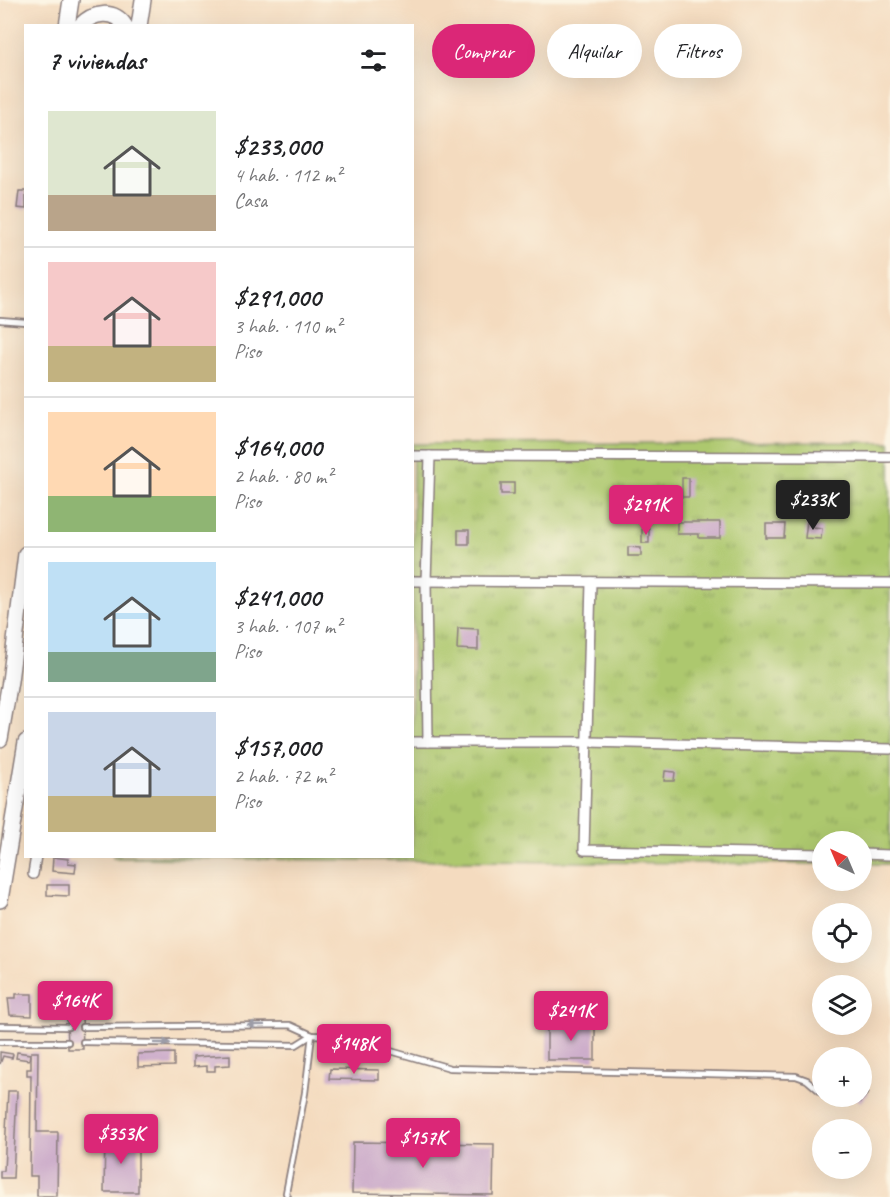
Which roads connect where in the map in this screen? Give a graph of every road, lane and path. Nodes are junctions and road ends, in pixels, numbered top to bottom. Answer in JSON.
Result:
{"nodes":[{"id":1,"x":71,"y":0,"type":"edge"},
{"id":2,"x":143,"y":0,"type":"edge"},
{"id":3,"x":68,"y":24,"type":"edge"},
{"id":4,"x":82,"y":24,"type":"edge"},
{"id":5,"x":124,"y":24,"type":"edge"},
{"id":6,"x":139,"y":24,"type":"edge"},
{"id":7,"x":0,"y":321,"type":"edge"},
{"id":8,"x":24,"y":322,"type":"edge"},
{"id":9,"x":414,"y":456,"type":"edge"},
{"id":10,"x":430,"y":456,"type":"junction"},
{"id":11,"x":890,"y":457,"type":"edge"},
{"id":12,"x":24,"y":570,"type":"edge"},
{"id":13,"x":414,"y":581,"type":"edge"},
{"id":14,"x":426,"y":581,"type":"junction"},
{"id":15,"x":591,"y":582,"type":"junction"},
{"id":16,"x":890,"y":583,"type":"edge"},
{"id":17,"x":0,"y":739,"type":"edge"},
{"id":18,"x":414,"y":742,"type":"edge"},
{"id":19,"x":428,"y":742,"type":"junction"},
{"id":20,"x":588,"y":742,"type":"junction"},
{"id":21,"x":890,"y":748,"type":"edge"},
{"id":22,"x":24,"y":754,"type":"edge"},
{"id":23,"x":812,"y":854,"type":"edge"},
{"id":24,"x":872,"y":854,"type":"edge"},
{"id":25,"x":890,"y":855,"type":"edge"},
{"id":26,"x":36,"y":858,"type":"edge"},
{"id":27,"x":33,"y":874,"type":"dead end"},
{"id":28,"x":0,"y":900,"type":"edge"},
{"id":29,"x":0,"y":1026,"type":"edge"},
{"id":30,"x":68,"y":1027,"type":"dead end"},
{"id":31,"x":82,"y":1027,"type":"dead end"},
{"id":32,"x":312,"y":1035,"type":"junction"},
{"id":33,"x":0,"y":1042,"type":"edge"},
{"id":34,"x":68,"y":1042,"type":"dead end"},
{"id":35,"x":83,"y":1042,"type":"dead end"},
{"id":36,"x":812,"y":1084,"type":"edge"},
{"id":37,"x":288,"y":1197,"type":"edge"}],
"edges":[{"from":1,"to":3,"type":"highway"},
{"from":2,"to":6,"type":"highway"},
{"from":4,"to":5,"type":"highway"},
{"from":7,"to":8,"type":"lane"},
{"from":9,"to":10,"type":"street"},
{"from":10,"to":11,"type":"street"},
{"from":10,"to":14,"type":"street"},
{"from":12,"to":17,"type":"highway"},
{"from":13,"to":14,"type":"street"},
{"from":14,"to":15,"type":"street"},
{"from":14,"to":19,"type":"street"},
{"from":15,"to":16,"type":"street"},
{"from":15,"to":20,"type":"street"},
{"from":18,"to":19,"type":"street"},
{"from":19,"to":20,"type":"street"},
{"from":20,"to":21,"type":"street"},
{"from":20,"to":23,"type":"street"},
{"from":22,"to":28,"type":"highway"},
{"from":24,"to":25,"type":"street"},
{"from":26,"to":27,"type":"street"},
{"from":29,"to":30,"type":"lane"},
{"from":32,"to":31,"type":"lane","one_way":true},
{"from":35,"to":32,"type":"lane","one_way":true},
{"from":32,"to":36,"type":"lane"},
{"from":32,"to":37,"type":"lane"},
{"from":33,"to":34,"type":"lane"}]}
